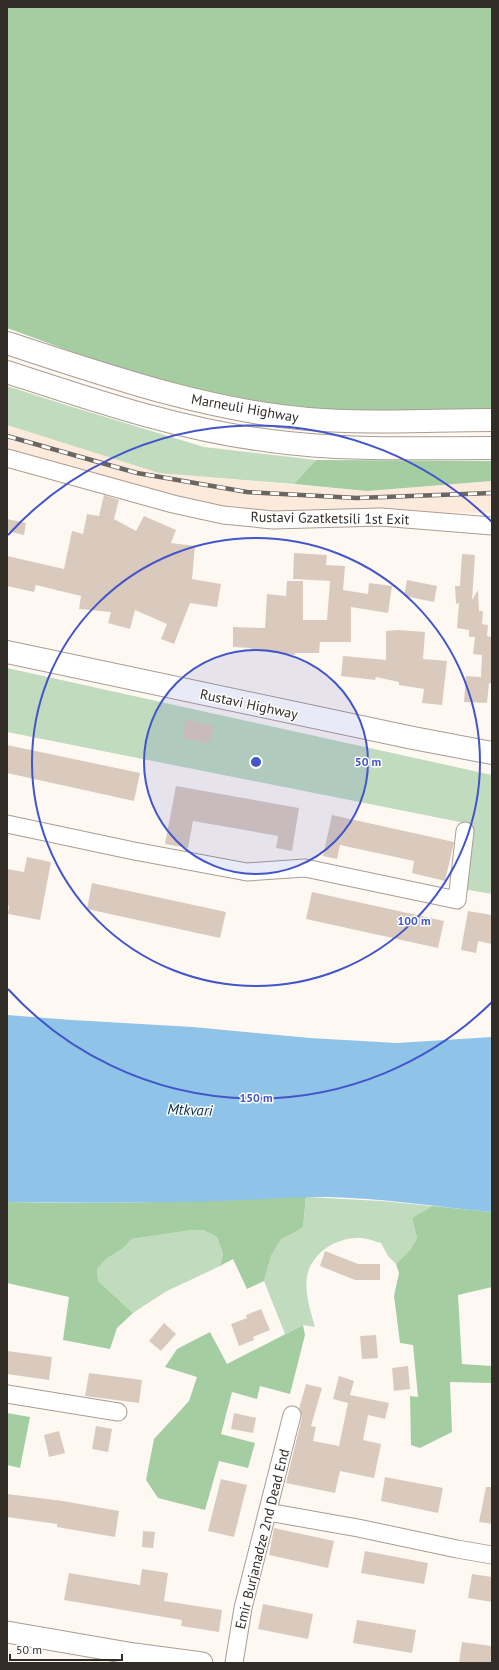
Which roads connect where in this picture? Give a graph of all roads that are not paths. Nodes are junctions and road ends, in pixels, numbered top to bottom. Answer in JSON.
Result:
{"nodes":[{"id":1,"x":7,"y":343,"type":"edge"},
{"id":2,"x":7,"y":372,"type":"edge"},
{"id":3,"x":492,"y":420,"type":"edge"},
{"id":4,"x":492,"y":448,"type":"edge"},
{"id":5,"x":7,"y":458,"type":"edge"},
{"id":6,"x":492,"y":526,"type":"edge"},
{"id":7,"x":7,"y":652,"type":"edge"},
{"id":8,"x":492,"y":753,"type":"edge"},
{"id":9,"x":7,"y":824,"type":"edge"},
{"id":10,"x":465,"y":831,"type":"dead end"},
{"id":11,"x":7,"y":1394,"type":"edge"},
{"id":12,"x":118,"y":1412,"type":"dead end"},
{"id":13,"x":292,"y":1415,"type":"dead end"},
{"id":14,"x":268,"y":1512,"type":"junction"},
{"id":15,"x":492,"y":1555,"type":"edge"},
{"id":16,"x":7,"y":1632,"type":"edge"},
{"id":17,"x":134,"y":1658,"type":"edge"},
{"id":18,"x":193,"y":1662,"type":"edge"},
{"id":19,"x":234,"y":1663,"type":"edge"}],
"edges":[{"from":1,"to":3,"type":"highway","name":"Marneuli Highway"},
{"from":2,"to":4,"type":"highway","name":"Marneuli Highway"},
{"from":5,"to":6,"type":"street","name":"Rustavi Gzatketsili 1st Exit"},
{"from":7,"to":8,"type":"highway","name":"Rustavi Highway"},
{"from":9,"to":10,"type":"street"},
{"from":11,"to":12,"type":"street"},
{"from":13,"to":14,"type":"street","name":"Emir Burjanadze 2nd Dead End"},
{"from":14,"to":15,"type":"street"},
{"from":14,"to":19,"type":"street","name":"Emir Burjanadze 2nd Dead End"},
{"from":16,"to":17,"type":"street"},
{"from":17,"to":18,"type":"street"}]}
